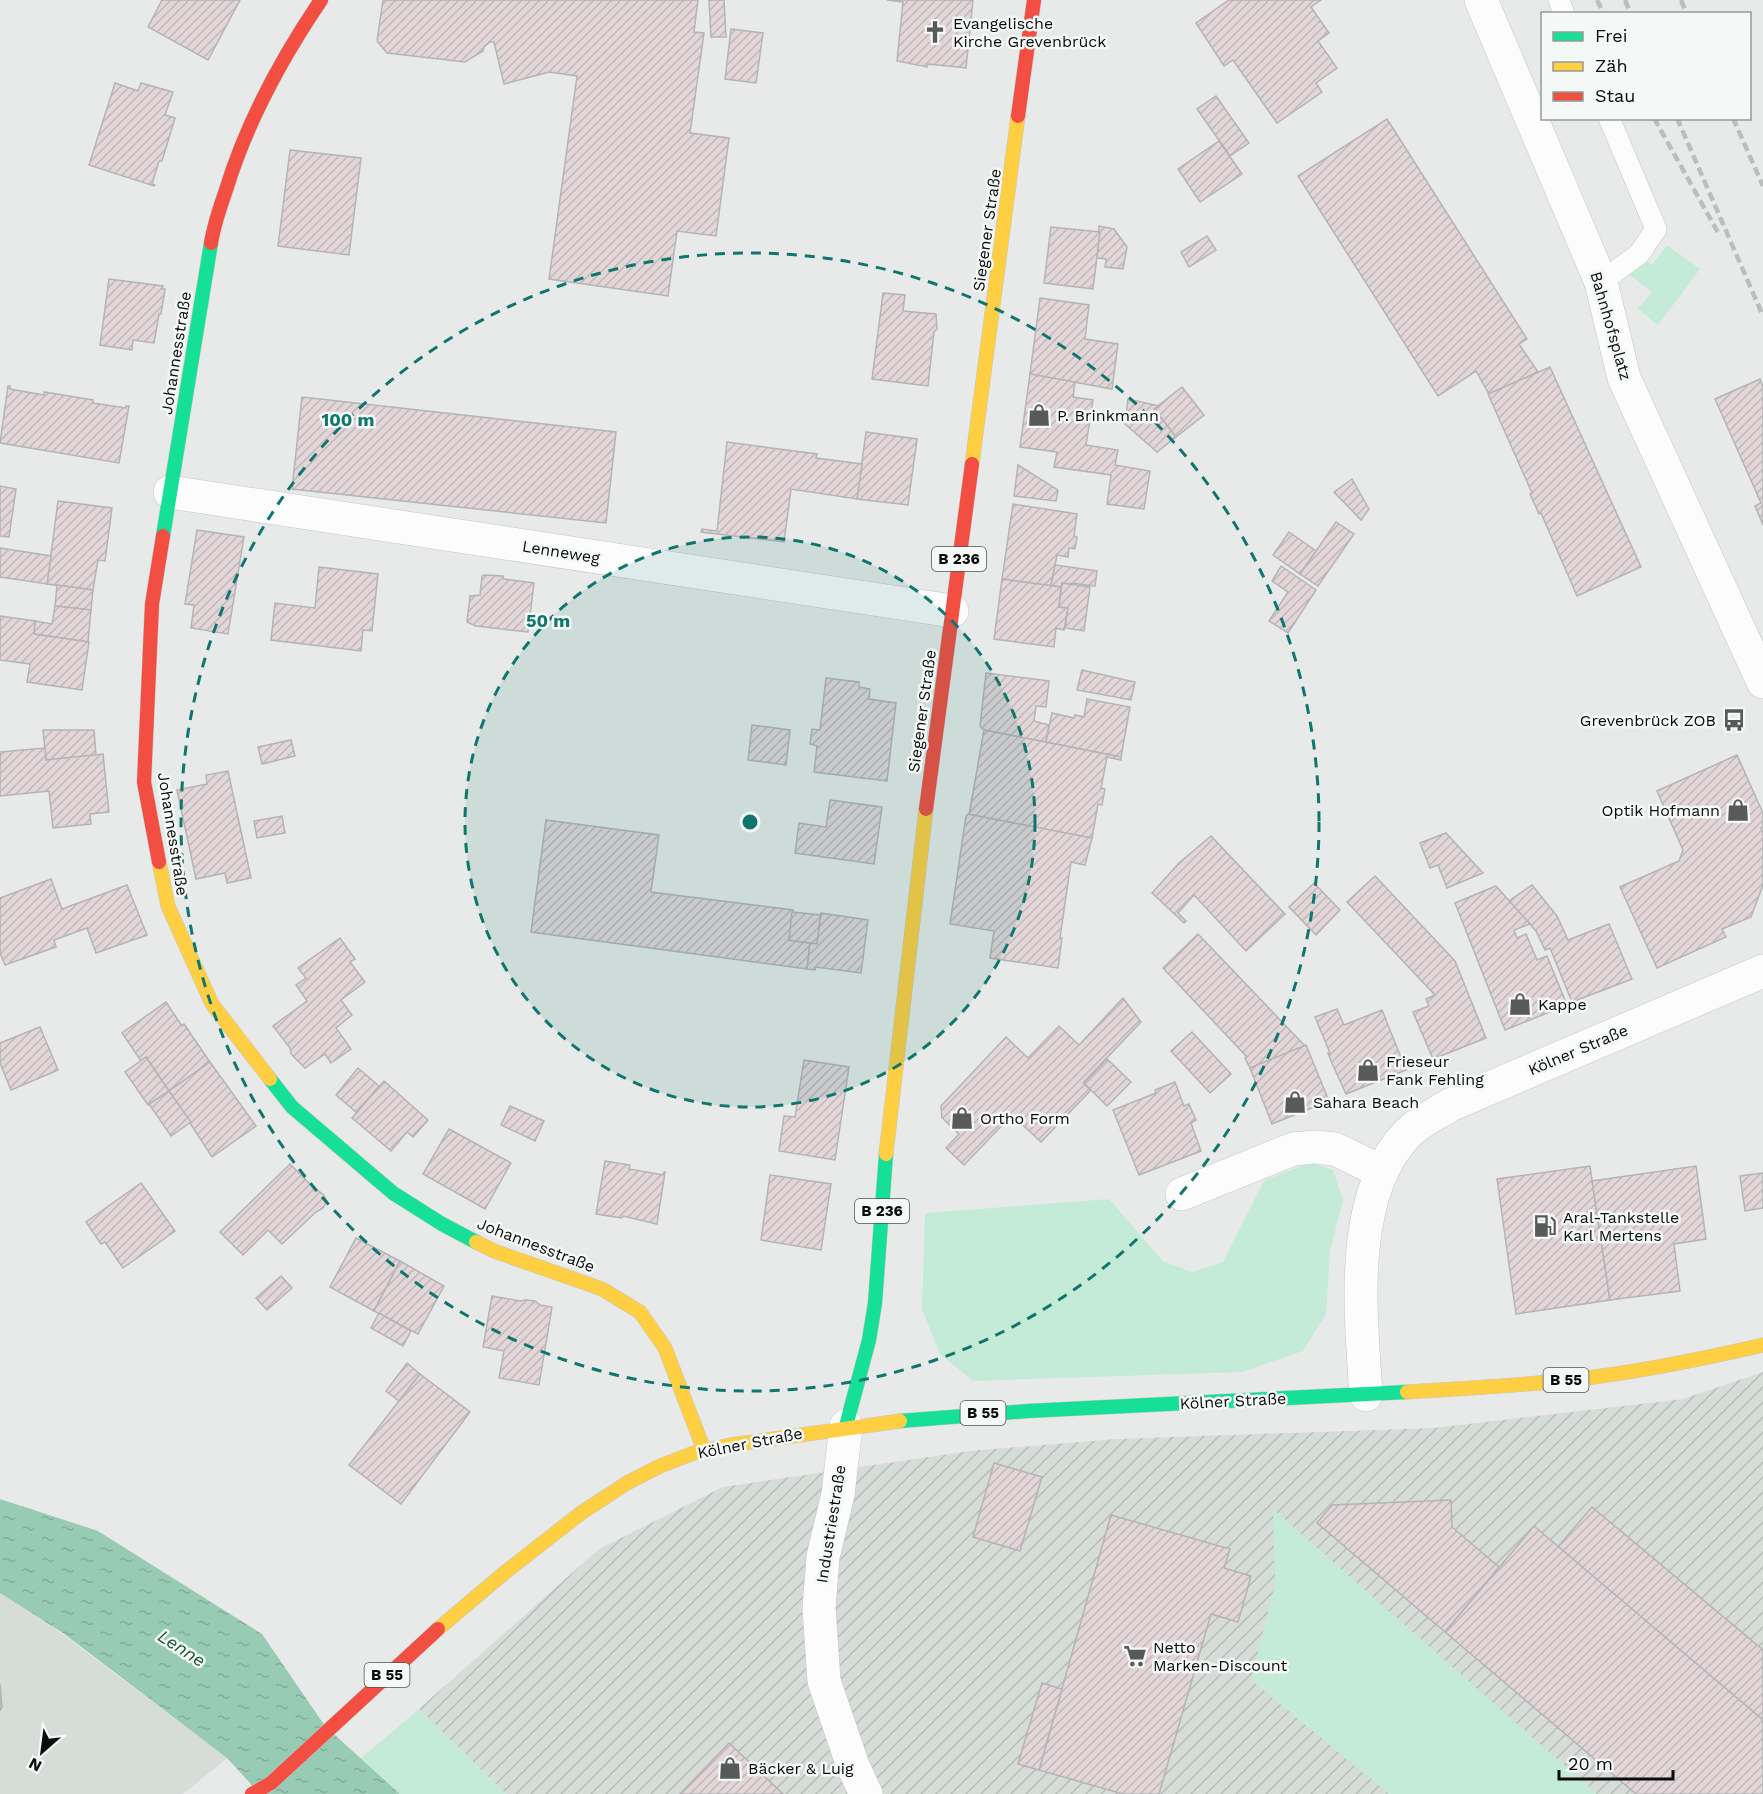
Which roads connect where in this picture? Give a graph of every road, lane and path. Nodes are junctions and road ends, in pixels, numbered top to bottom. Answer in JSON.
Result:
{"nodes":[{"id":1,"x":321,"y":0,"type":"edge"},
{"id":2,"x":1034,"y":0,"type":"edge"},
{"id":3,"x":1481,"y":0,"type":"edge"},
{"id":4,"x":1610,"y":120,"type":"edge"},
{"id":5,"x":1600,"y":282,"type":"junction"},
{"id":6,"x":170,"y":492,"type":"junction"},
{"id":7,"x":952,"y":611,"type":"junction"},
{"id":8,"x":1763,"y":682,"type":"edge"},
{"id":9,"x":1763,"y":971,"type":"edge"},
{"id":10,"x":1382,"y":1172,"type":"junction"},
{"id":11,"x":1182,"y":1194,"type":"dead end"},
{"id":12,"x":1763,"y":1345,"type":"edge"},
{"id":13,"x":1366,"y":1395,"type":"junction"},
{"id":14,"x":846,"y":1426,"type":"junction"},
{"id":15,"x":704,"y":1450,"type":"junction"},
{"id":16,"x":266,"y":1788,"type":"edge"},
{"id":17,"x":252,"y":1794,"type":"edge"},
{"id":18,"x":866,"y":1794,"type":"edge"}],
"edges":[{"from":1,"to":6,"type":"main road","name":"Johannesstraße"},
{"from":2,"to":7,"type":"main road","name":"Siegener Straße","number":"B 236"},
{"from":3,"to":5,"type":"street","name":"Bahnhofsplatz"},
{"from":4,"to":5,"type":"lane"},
{"from":5,"to":8,"type":"street","name":"Bahnhofsplatz"},
{"from":6,"to":7,"type":"street","name":"Lenneweg"},
{"from":6,"to":15,"type":"main road","name":"Johannesstraße"},
{"from":7,"to":14,"type":"main road","name":"Siegener Straße","number":"B 236"},
{"from":9,"to":10,"type":"street","name":"Kölner Straße"},
{"from":10,"to":11,"type":"street"},
{"from":10,"to":13,"type":"street","name":"Kölner Straße"},
{"from":12,"to":13,"type":"main road","name":"Kölner Straße","number":"B 55"},
{"from":13,"to":14,"type":"main road","name":"Kölner Straße","number":"B 55"},
{"from":14,"to":15,"type":"main road","name":"Kölner Straße","number":"B 55"},
{"from":14,"to":18,"type":"street","name":"Industriestraße"},
{"from":15,"to":16,"type":"main road","name":"Kölner Straße","number":"B 55"},
{"from":16,"to":17,"type":"main road","name":"Kölner Straße","number":"B 55"}]}
